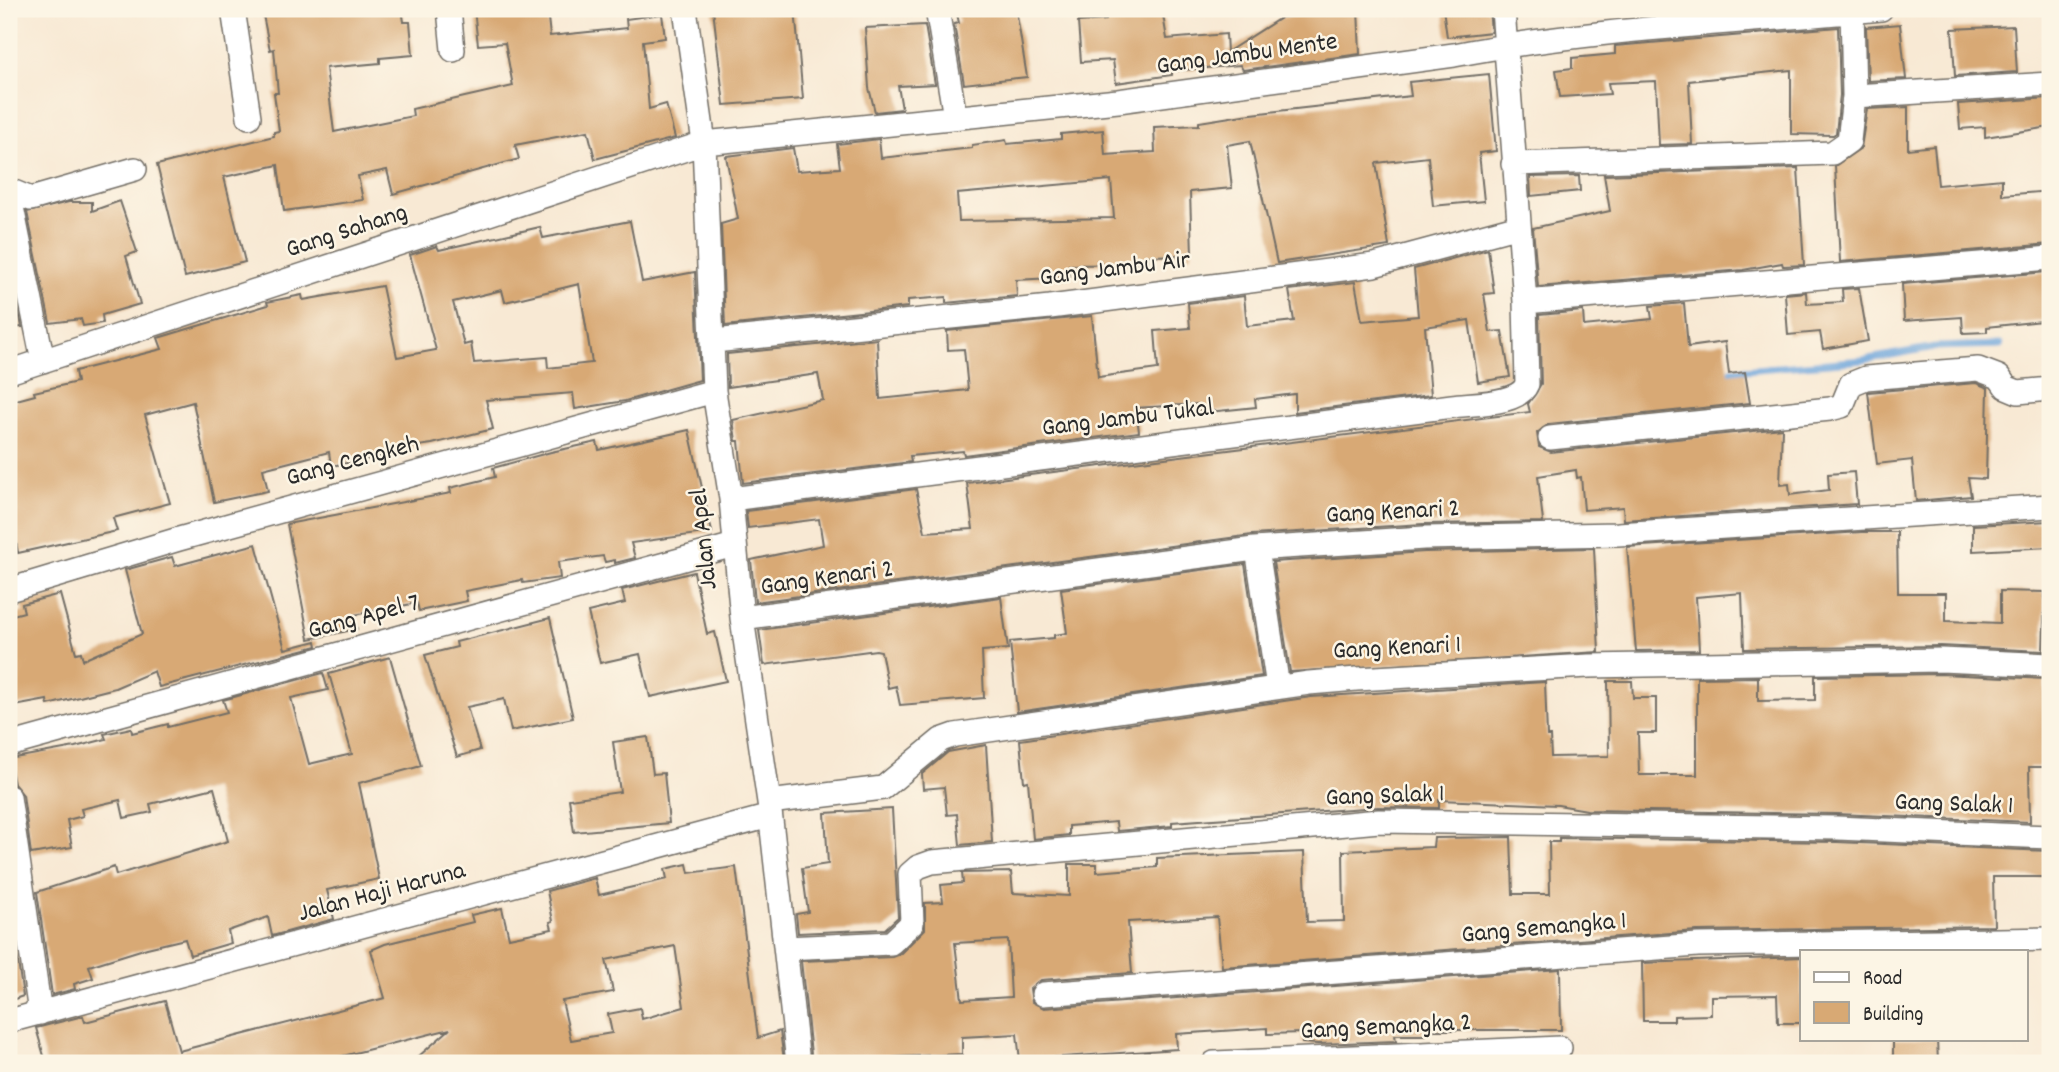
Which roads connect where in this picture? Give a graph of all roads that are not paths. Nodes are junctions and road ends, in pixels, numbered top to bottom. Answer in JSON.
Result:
{"nodes":[{"id":1,"x":233,"y":9,"type":"edge"},
{"id":2,"x":449,"y":9,"type":"edge"},
{"id":3,"x":685,"y":9,"type":"edge"},
{"id":4,"x":937,"y":9,"type":"edge"},
{"id":5,"x":1503,"y":9,"type":"edge"},
{"id":6,"x":1881,"y":9,"type":"edge"},
{"id":7,"x":1852,"y":10,"type":"edge"},
{"id":8,"x":1507,"y":45,"type":"junction"},
{"id":9,"x":453,"y":51,"type":"dead end"},
{"id":10,"x":2050,"y":84,"type":"edge"},
{"id":11,"x":1854,"y":96,"type":"junction"},
{"id":12,"x":249,"y":117,"type":"dead end"},
{"id":13,"x":955,"y":117,"type":"junction"},
{"id":14,"x":704,"y":144,"type":"junction"},
{"id":15,"x":1513,"y":164,"type":"junction"},
{"id":16,"x":135,"y":169,"type":"dead end"},
{"id":17,"x":9,"y":191,"type":"edge"},
{"id":18,"x":1519,"y":226,"type":"junction"},
{"id":19,"x":2050,"y":258,"type":"edge"},
{"id":20,"x":1525,"y":302,"type":"junction"},
{"id":21,"x":714,"y":341,"type":"junction"},
{"id":22,"x":43,"y":362,"type":"junction"},
{"id":23,"x":9,"y":372,"type":"edge"},
{"id":24,"x":2050,"y":389,"type":"edge"},
{"id":25,"x":714,"y":391,"type":"junction"},
{"id":26,"x":1550,"y":438,"type":"dead end"},
{"id":27,"x":731,"y":499,"type":"junction"},
{"id":28,"x":2050,"y":506,"type":"edge"},
{"id":29,"x":734,"y":545,"type":"junction"},
{"id":30,"x":1257,"y":549,"type":"junction"},
{"id":31,"x":9,"y":590,"type":"edge"},
{"id":32,"x":742,"y":618,"type":"junction"},
{"id":33,"x":2050,"y":665,"type":"edge"},
{"id":34,"x":1278,"y":687,"type":"junction"},
{"id":35,"x":9,"y":745,"type":"edge"},
{"id":36,"x":9,"y":797,"type":"edge"},
{"id":37,"x":769,"y":809,"type":"junction"},
{"id":38,"x":2050,"y":837,"type":"edge"},
{"id":39,"x":2050,"y":939,"type":"edge"},
{"id":40,"x":786,"y":948,"type":"junction"},
{"id":41,"x":1043,"y":994,"type":"dead end"},
{"id":42,"x":40,"y":1013,"type":"junction"},
{"id":43,"x":9,"y":1021,"type":"edge"},
{"id":44,"x":1560,"y":1048,"type":"dead end"},
{"id":45,"x":798,"y":1063,"type":"edge"},
{"id":46,"x":1214,"y":1063,"type":"edge"}],
"edges":[{"from":1,"to":12,"type":"street"},
{"from":2,"to":9,"type":"street"},
{"from":3,"to":14,"type":"street","name":"Jalan Apel"},
{"from":4,"to":13,"type":"street"},
{"from":5,"to":8,"type":"street"},
{"from":6,"to":7,"type":"street","name":"Gang Jambu Mente"},
{"from":7,"to":8,"type":"street","name":"Gang Jambu Mente"},
{"from":7,"to":11,"type":"street"},
{"from":8,"to":13,"type":"street","name":"Gang Jambu Mente"},
{"from":8,"to":15,"type":"street"},
{"from":10,"to":11,"type":"street"},
{"from":11,"to":15,"type":"street"},
{"from":13,"to":14,"type":"street","name":"Gang Jambu Mente"},
{"from":14,"to":21,"type":"street","name":"Jalan Apel"},
{"from":14,"to":22,"type":"street","name":"Gang Sahang"},
{"from":15,"to":18,"type":"street"},
{"from":16,"to":17,"type":"street"},
{"from":17,"to":22,"type":"street"},
{"from":18,"to":20,"type":"street"},
{"from":18,"to":21,"type":"street","name":"Gang Jambu Air"},
{"from":19,"to":20,"type":"street"},
{"from":20,"to":27,"type":"street","name":"Gang Jambu Tukal"},
{"from":21,"to":25,"type":"street","name":"Jalan Apel"},
{"from":22,"to":23,"type":"street","name":"Gang Sahang"},
{"from":24,"to":26,"type":"street"},
{"from":25,"to":27,"type":"street","name":"Jalan Apel"},
{"from":25,"to":31,"type":"street","name":"Gang Cengkeh"},
{"from":27,"to":29,"type":"street","name":"Jalan Apel"},
{"from":28,"to":30,"type":"street","name":"Gang Kenari 2"},
{"from":29,"to":32,"type":"street","name":"Jalan Apel"},
{"from":29,"to":35,"type":"street","name":"Gang Apel 7"},
{"from":30,"to":32,"type":"street","name":"Gang Kenari 2"},
{"from":30,"to":34,"type":"street"},
{"from":32,"to":37,"type":"street","name":"Jalan Apel"},
{"from":33,"to":34,"type":"street","name":"Gang Kenari 1"},
{"from":34,"to":37,"type":"street","name":"Gang Kenari 1"},
{"from":36,"to":42,"type":"street"},
{"from":37,"to":40,"type":"street","name":"Jalan Apel"},
{"from":37,"to":42,"type":"street","name":"Jalan Haji Haruna"},
{"from":38,"to":40,"type":"street","name":"Gang Salak 1"},
{"from":39,"to":41,"type":"street","name":"Gang Semangka 1"},
{"from":40,"to":45,"type":"street","name":"Jalan Apel"},
{"from":42,"to":43,"type":"street","name":"Jalan Haji Haruna"},
{"from":44,"to":46,"type":"street","name":"Gang Semangka 2"}]}
